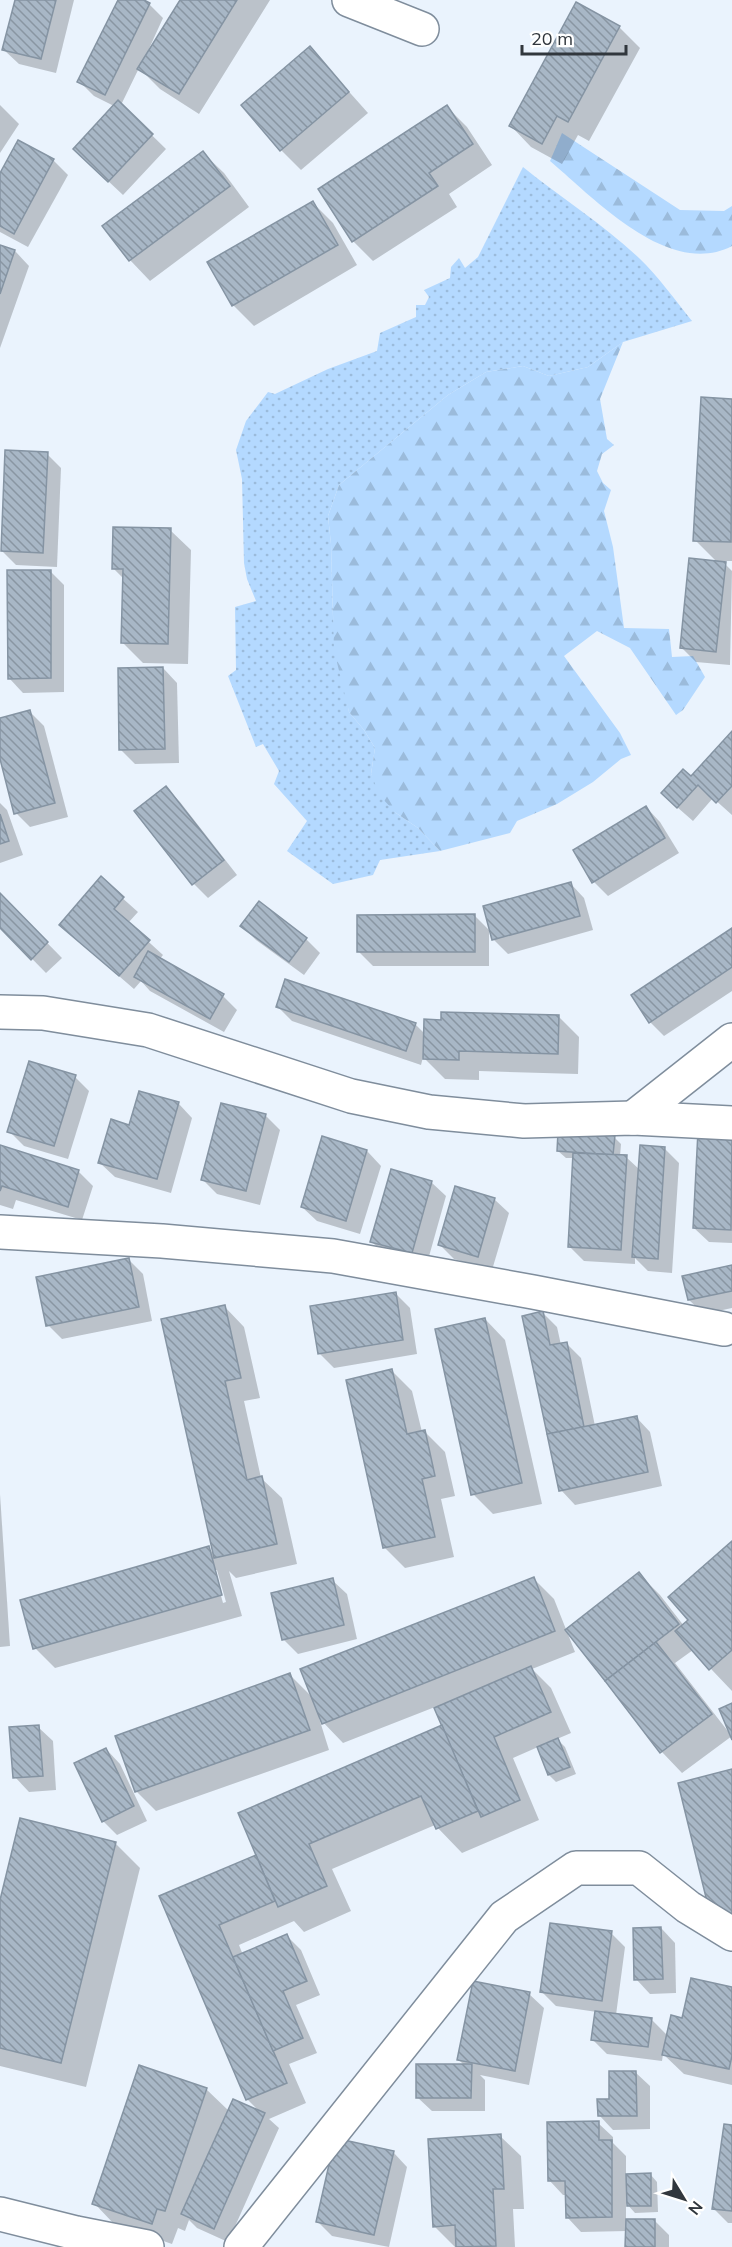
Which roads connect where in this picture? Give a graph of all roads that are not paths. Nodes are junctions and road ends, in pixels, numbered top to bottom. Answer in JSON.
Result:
{"nodes":[{"id":1,"x":349,"y":0,"type":"edge"},
{"id":2,"x":422,"y":29,"type":"dead end"},
{"id":3,"x":0,"y":1012,"type":"edge"},
{"id":4,"x":732,"y":1040,"type":"edge"},
{"id":5,"x":633,"y":1118,"type":"junction"},
{"id":6,"x":732,"y":1123,"type":"edge"},
{"id":7,"x":0,"y":1232,"type":"edge"},
{"id":8,"x":724,"y":1329,"type":"dead end"},
{"id":9,"x":732,"y":1934,"type":"edge"},
{"id":10,"x":0,"y":2214,"type":"edge"},
{"id":11,"x":76,"y":2240,"type":"edge"},
{"id":12,"x":147,"y":2247,"type":"edge"},
{"id":13,"x":241,"y":2247,"type":"edge"}],
"edges":[{"from":1,"to":2,"type":"street"},
{"from":3,"to":5,"type":"street"},
{"from":4,"to":5,"type":"street"},
{"from":5,"to":6,"type":"street"},
{"from":7,"to":8,"type":"street"},
{"from":9,"to":13,"type":"street"},
{"from":10,"to":11,"type":"street"},
{"from":11,"to":12,"type":"street"}]}
